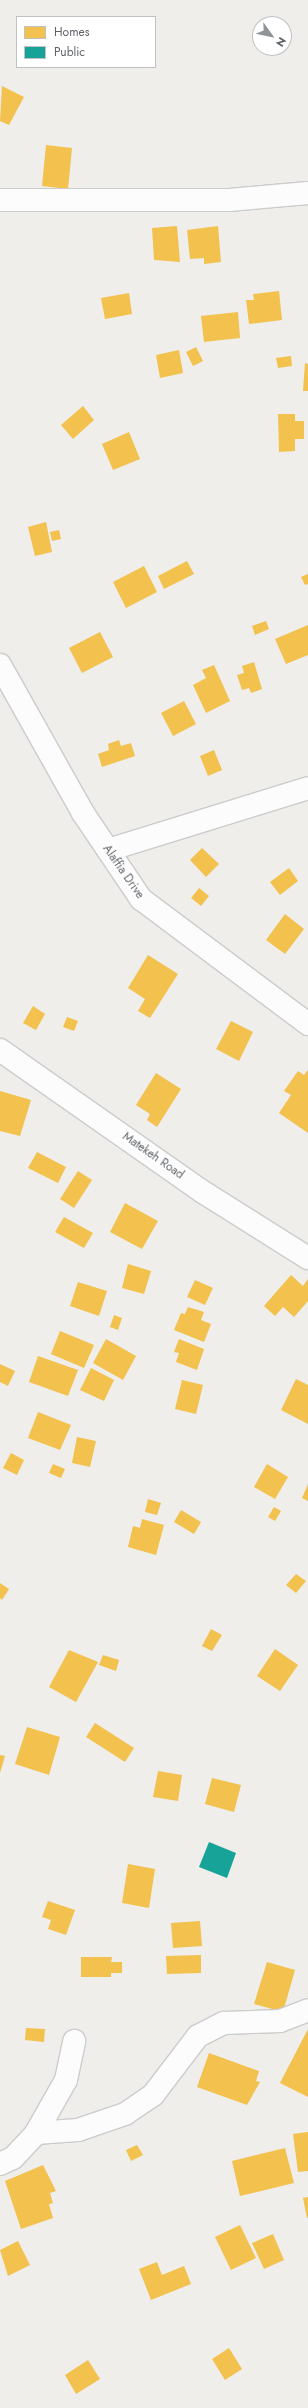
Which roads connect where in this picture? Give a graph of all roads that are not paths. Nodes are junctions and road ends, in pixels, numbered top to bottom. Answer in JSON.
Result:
{"nodes":[{"id":1,"x":308,"y":193,"type":"edge"},
{"id":2,"x":0,"y":200,"type":"edge"},
{"id":3,"x":0,"y":665,"type":"edge"},
{"id":4,"x":308,"y":788,"type":"edge"},
{"id":5,"x":108,"y":850,"type":"junction"},
{"id":6,"x":308,"y":1024,"type":"edge"},
{"id":7,"x":0,"y":1050,"type":"edge"},
{"id":8,"x":308,"y":1258,"type":"edge"},
{"id":9,"x":308,"y":2010,"type":"edge"},
{"id":10,"x":74,"y":2041,"type":"dead end"},
{"id":11,"x":36,"y":2133,"type":"junction"},
{"id":12,"x":0,"y":2164,"type":"edge"}],
"edges":[{"from":1,"to":2,"type":"street"},
{"from":3,"to":5,"type":"street","name":"Alaffia Drive"},
{"from":4,"to":5,"type":"street"},
{"from":5,"to":6,"type":"street","name":"Alaffia Drive"},
{"from":7,"to":8,"type":"street","name":"Matekeh Road"},
{"from":9,"to":11,"type":"street"},
{"from":10,"to":11,"type":"street"},
{"from":11,"to":12,"type":"street"}]}
